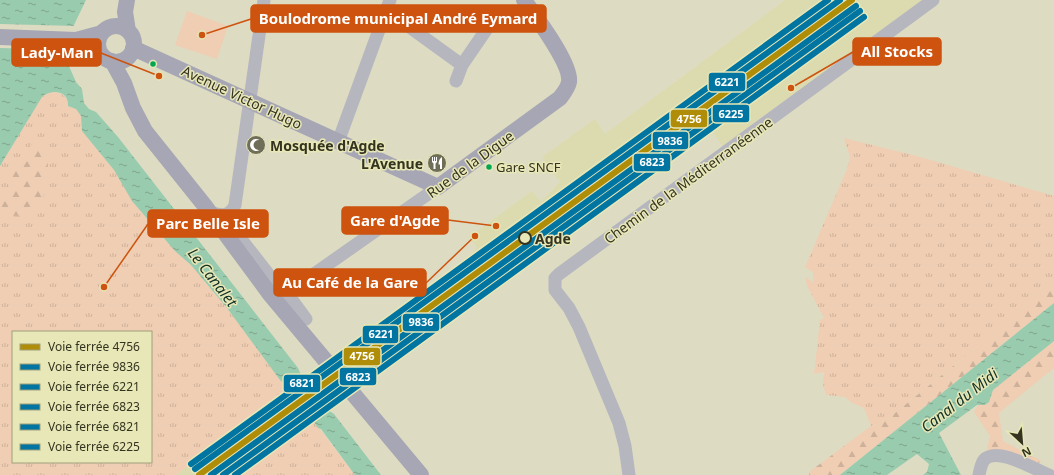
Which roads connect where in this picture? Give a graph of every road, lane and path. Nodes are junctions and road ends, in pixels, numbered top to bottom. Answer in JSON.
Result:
{"nodes":[{"id":1,"x":264,"y":0,"type":"edge"},
{"id":2,"x":524,"y":0,"type":"edge"},
{"id":3,"x":932,"y":0,"type":"edge"},
{"id":4,"x":388,"y":5,"type":"edge"},
{"id":5,"x":126,"y":6,"type":"edge"},
{"id":6,"x":115,"y":30,"type":"junction"},
{"id":7,"x":486,"y":30,"type":"dead end"},
{"id":8,"x":0,"y":37,"type":"edge"},
{"id":9,"x":76,"y":40,"type":"junction"},
{"id":10,"x":118,"y":55,"type":"junction"},
{"id":11,"x":462,"y":66,"type":"junction"},
{"id":12,"x":456,"y":81,"type":"dead end"},
{"id":13,"x":249,"y":101,"type":"junction"},
{"id":14,"x":338,"y":142,"type":"junction"},
{"id":15,"x":438,"y":187,"type":"junction"},
{"id":16,"x":208,"y":211,"type":"junction"},
{"id":17,"x":226,"y":215,"type":"junction"},
{"id":18,"x":287,"y":293,"type":"junction"},
{"id":19,"x":306,"y":319,"type":"dead end"},
{"id":20,"x":421,"y":475,"type":"edge"},
{"id":21,"x":629,"y":475,"type":"edge"},
{"id":22,"x":979,"y":475,"type":"edge"},
{"id":23,"x":1049,"y":475,"type":"edge"}],
"edges":[{"from":1,"to":13,"type":"street"},
{"from":2,"to":15,"type":"main road","name":"Rue de la Digue"},
{"from":3,"to":21,"type":"street","name":"Chemin de la Méditerranéenne"},
{"from":4,"to":11,"type":"street"},
{"from":4,"to":14,"type":"street"},
{"from":5,"to":6,"type":"main road"},
{"from":6,"to":9,"type":"main road"},
{"from":6,"to":10,"type":"main road"},
{"from":6,"to":10,"type":"main road"},
{"from":7,"to":11,"type":"street"},
{"from":8,"to":9,"type":"main road"},
{"from":9,"to":10,"type":"main road","name":"Avenue Victor Hugo"},
{"from":10,"to":13,"type":"main road","name":"Avenue Victor Hugo"},
{"from":10,"to":16,"type":"main road"},
{"from":11,"to":12,"type":"street"},
{"from":13,"to":14,"type":"main road","name":"Avenue Victor Hugo"},
{"from":13,"to":17,"type":"street"},
{"from":14,"to":15,"type":"main road","name":"Avenue Victor Hugo"},
{"from":15,"to":18,"type":"street","name":"Rue de la Digue"},
{"from":16,"to":17,"type":"street"},
{"from":16,"to":20,"type":"main road"},
{"from":17,"to":18,"type":"street"},
{"from":18,"to":19,"type":"street"},
{"from":22,"to":23,"type":"street"}]}
